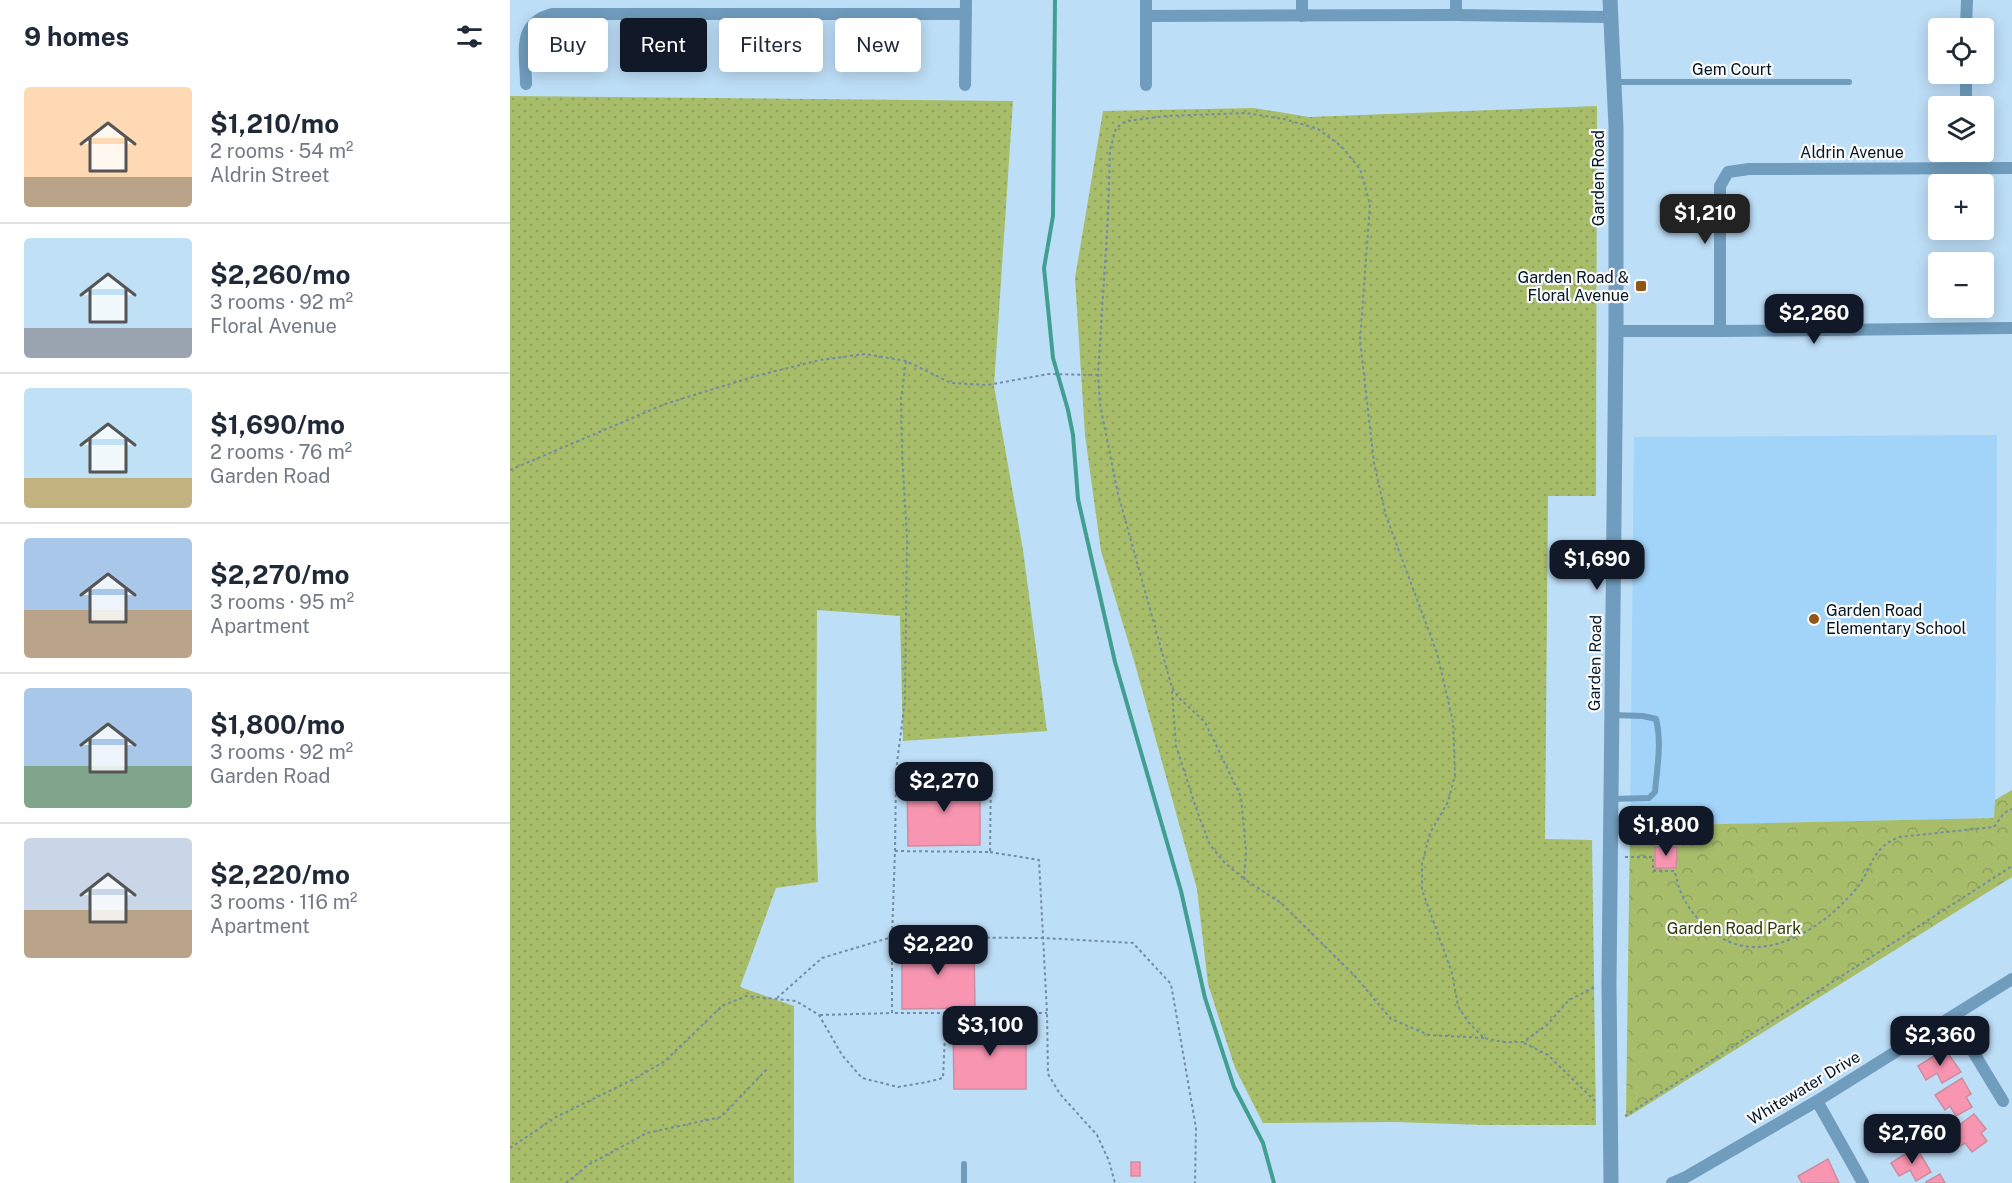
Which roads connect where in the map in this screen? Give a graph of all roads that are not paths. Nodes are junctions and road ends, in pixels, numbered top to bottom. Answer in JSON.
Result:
{"nodes":[{"id":1,"x":811,"y":0,"type":"edge"},
{"id":2,"x":966,"y":0,"type":"edge"},
{"id":3,"x":1146,"y":0,"type":"edge"},
{"id":4,"x":1302,"y":0,"type":"edge"},
{"id":5,"x":1456,"y":0,"type":"edge"},
{"id":6,"x":1610,"y":0,"type":"edge"},
{"id":7,"x":1967,"y":0,"type":"edge"},
{"id":8,"x":657,"y":6,"type":"edge"},
{"id":9,"x":811,"y":14,"type":"junction"},
{"id":10,"x":966,"y":14,"type":"junction"},
{"id":11,"x":1456,"y":15,"type":"junction"},
{"id":12,"x":1146,"y":16,"type":"junction"},
{"id":13,"x":1302,"y":16,"type":"junction"},
{"id":14,"x":1610,"y":17,"type":"junction"},
{"id":15,"x":1966,"y":18,"type":"edge"},
{"id":16,"x":1614,"y":82,"type":"junction"},
{"id":17,"x":1849,"y":82,"type":"dead end"},
{"id":18,"x":526,"y":84,"type":"dead end"},
{"id":19,"x":965,"y":85,"type":"dead end"},
{"id":20,"x":1146,"y":85,"type":"dead end"},
{"id":21,"x":1965,"y":162,"type":"edge"},
{"id":22,"x":1965,"y":168,"type":"junction"},
{"id":23,"x":2012,"y":168,"type":"edge"},
{"id":24,"x":2012,"y":328,"type":"edge"},
{"id":25,"x":1616,"y":331,"type":"junction"},
{"id":26,"x":1720,"y":331,"type":"junction"},
{"id":27,"x":1612,"y":715,"type":"junction"},
{"id":28,"x":1611,"y":799,"type":"junction"},
{"id":29,"x":2012,"y":979,"type":"edge"},
{"id":30,"x":1952,"y":1017,"type":"junction"},
{"id":31,"x":1817,"y":1101,"type":"junction"},
{"id":32,"x":2004,"y":1101,"type":"dead end"},
{"id":33,"x":964,"y":1164,"type":"dead end"},
{"id":34,"x":1688,"y":1180,"type":"edge"},
{"id":35,"x":964,"y":1183,"type":"edge"},
{"id":36,"x":1611,"y":1183,"type":"edge"},
{"id":37,"x":1672,"y":1183,"type":"edge"},
{"id":38,"x":1863,"y":1183,"type":"edge"}],
"edges":[{"from":1,"to":9,"type":"street"},
{"from":2,"to":10,"type":"street"},
{"from":3,"to":12,"type":"street"},
{"from":4,"to":13,"type":"street"},
{"from":5,"to":11,"type":"street"},
{"from":6,"to":14,"type":"street","name":"Garden Road"},
{"from":7,"to":15,"type":"street"},
{"from":8,"to":9,"type":"street"},
{"from":8,"to":18,"type":"street"},
{"from":9,"to":10,"type":"street"},
{"from":10,"to":19,"type":"street"},
{"from":11,"to":13,"type":"street"},
{"from":11,"to":14,"type":"street"},
{"from":12,"to":13,"type":"street"},
{"from":12,"to":20,"type":"street"},
{"from":14,"to":16,"type":"street","name":"Garden Road"},
{"from":16,"to":17,"type":"lane","name":"Gem Court"},
{"from":16,"to":25,"type":"street","name":"Garden Road"},
{"from":21,"to":22,"type":"street"},
{"from":22,"to":23,"type":"street","name":"Aldrin Avenue"},
{"from":22,"to":26,"type":"street","name":"Aldrin Avenue"},
{"from":24,"to":26,"type":"street"},
{"from":25,"to":26,"type":"street"},
{"from":25,"to":27,"type":"street","name":"Garden Road"},
{"from":27,"to":28,"type":"street","name":"Garden Road"},
{"from":27,"to":28,"type":"lane"},
{"from":28,"to":36,"type":"street","name":"Garden Road"},
{"from":29,"to":30,"type":"street","name":"Whitewater Drive"},
{"from":30,"to":31,"type":"street","name":"Whitewater Drive"},
{"from":30,"to":32,"type":"street"},
{"from":31,"to":34,"type":"street","name":"Whitewater Drive"},
{"from":31,"to":38,"type":"street"},
{"from":33,"to":35,"type":"lane"},
{"from":34,"to":37,"type":"street","name":"Whitewater Drive"}]}
